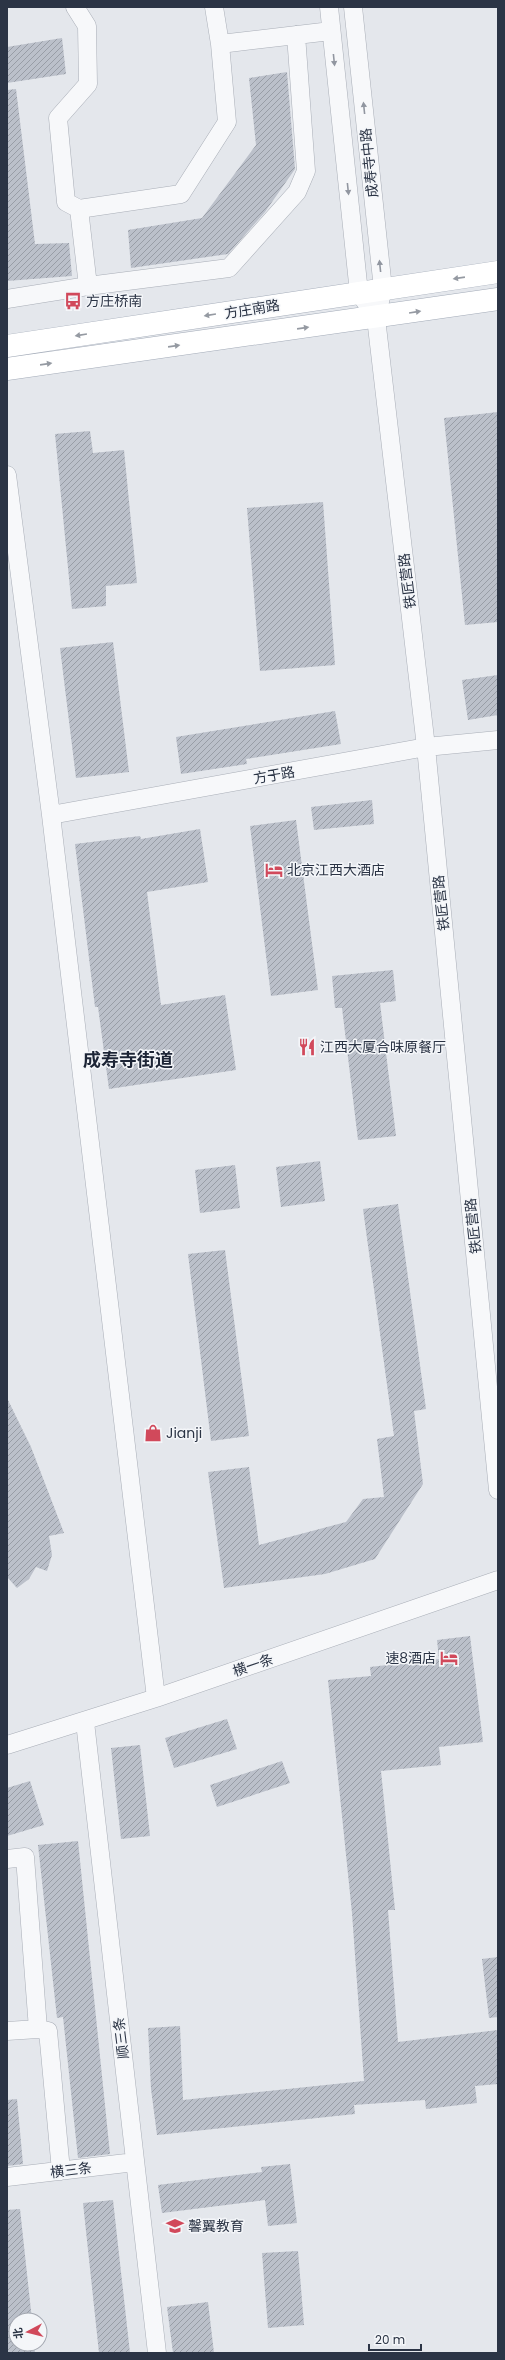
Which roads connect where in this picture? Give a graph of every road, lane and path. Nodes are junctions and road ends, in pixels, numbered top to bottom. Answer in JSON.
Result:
{"nodes":[{"id":1,"x":75,"y":7,"type":"edge"},
{"id":2,"x":214,"y":7,"type":"edge"},
{"id":3,"x":328,"y":7,"type":"edge"},
{"id":4,"x":353,"y":7,"type":"edge"},
{"id":5,"x":331,"y":31,"type":"junction"},
{"id":6,"x":296,"y":35,"type":"junction"},
{"id":7,"x":220,"y":44,"type":"junction"},
{"id":8,"x":78,"y":209,"type":"junction"},
{"id":9,"x":498,"y":272,"type":"edge"},
{"id":10,"x":88,"y":286,"type":"junction"},
{"id":11,"x":383,"y":289,"type":"junction"},
{"id":12,"x":359,"y":293,"type":"junction"},
{"id":13,"x":7,"y":298,"type":"edge"},
{"id":14,"x":498,"y":299,"type":"edge"},
{"id":15,"x":376,"y":318,"type":"junction"},
{"id":16,"x":7,"y":346,"type":"edge"},
{"id":17,"x":7,"y":369,"type":"edge"},
{"id":18,"x":7,"y":474,"type":"edge"},
{"id":19,"x":498,"y":740,"type":"edge"},
{"id":20,"x":426,"y":747,"type":"junction"},
{"id":21,"x":51,"y":815,"type":"junction"},
{"id":22,"x":498,"y":1490,"type":"edge"},
{"id":23,"x":498,"y":1580,"type":"edge"},
{"id":24,"x":156,"y":1698,"type":"junction"},
{"id":25,"x":84,"y":1722,"type":"junction"},
{"id":26,"x":7,"y":1745,"type":"edge"},
{"id":27,"x":7,"y":1859,"type":"edge"},
{"id":28,"x":38,"y":2029,"type":"junction"},
{"id":29,"x":7,"y":2032,"type":"edge"},
{"id":30,"x":135,"y":2162,"type":"junction"},
{"id":31,"x":61,"y":2171,"type":"junction"},
{"id":32,"x":7,"y":2177,"type":"edge"},
{"id":33,"x":157,"y":2353,"type":"edge"}],
"edges":[{"from":1,"to":8,"type":"street"},
{"from":2,"to":7,"type":"street"},
{"from":3,"to":5,"type":"street","name":"成寿寺中路"},
{"from":11,"to":4,"type":"street","name":"成寿寺中路","one_way":true},
{"from":5,"to":6,"type":"street"},
{"from":5,"to":12,"type":"street","name":"成寿寺中路","one_way":true},
{"from":6,"to":7,"type":"street"},
{"from":6,"to":10,"type":"street"},
{"from":7,"to":8,"type":"street"},
{"from":8,"to":10,"type":"street"},
{"from":9,"to":11,"type":"main road","name":"方庄南路","one_way":true},
{"from":10,"to":13,"type":"street"},
{"from":11,"to":12,"type":"main road","name":"方庄南路"},
{"from":11,"to":15,"type":"street","name":"成寿寺中路"},
{"from":12,"to":15,"type":"street"},
{"from":12,"to":16,"type":"main road","name":"方庄南路","one_way":true},
{"from":15,"to":14,"type":"main road","name":"方庄南路","one_way":true},
{"from":17,"to":15,"type":"main road","name":"方庄南路","one_way":true},
{"from":15,"to":20,"type":"street","name":"铁匠营路"},
{"from":18,"to":21,"type":"street"},
{"from":19,"to":20,"type":"street","name":"方于路"},
{"from":20,"to":21,"type":"street","name":"方于路"},
{"from":20,"to":22,"type":"street","name":"铁匠营路"},
{"from":21,"to":24,"type":"street"},
{"from":23,"to":24,"type":"street","name":"横一条"},
{"from":24,"to":25,"type":"street","name":"横一条"},
{"from":25,"to":26,"type":"street","name":"横一条"},
{"from":25,"to":30,"type":"street","name":"顺三条"},
{"from":27,"to":28,"type":"street"},
{"from":28,"to":29,"type":"street"},
{"from":28,"to":31,"type":"street"},
{"from":30,"to":31,"type":"street","name":"横三条"},
{"from":30,"to":33,"type":"street","name":"顺三条"},
{"from":31,"to":32,"type":"street","name":"横三条"}]}
